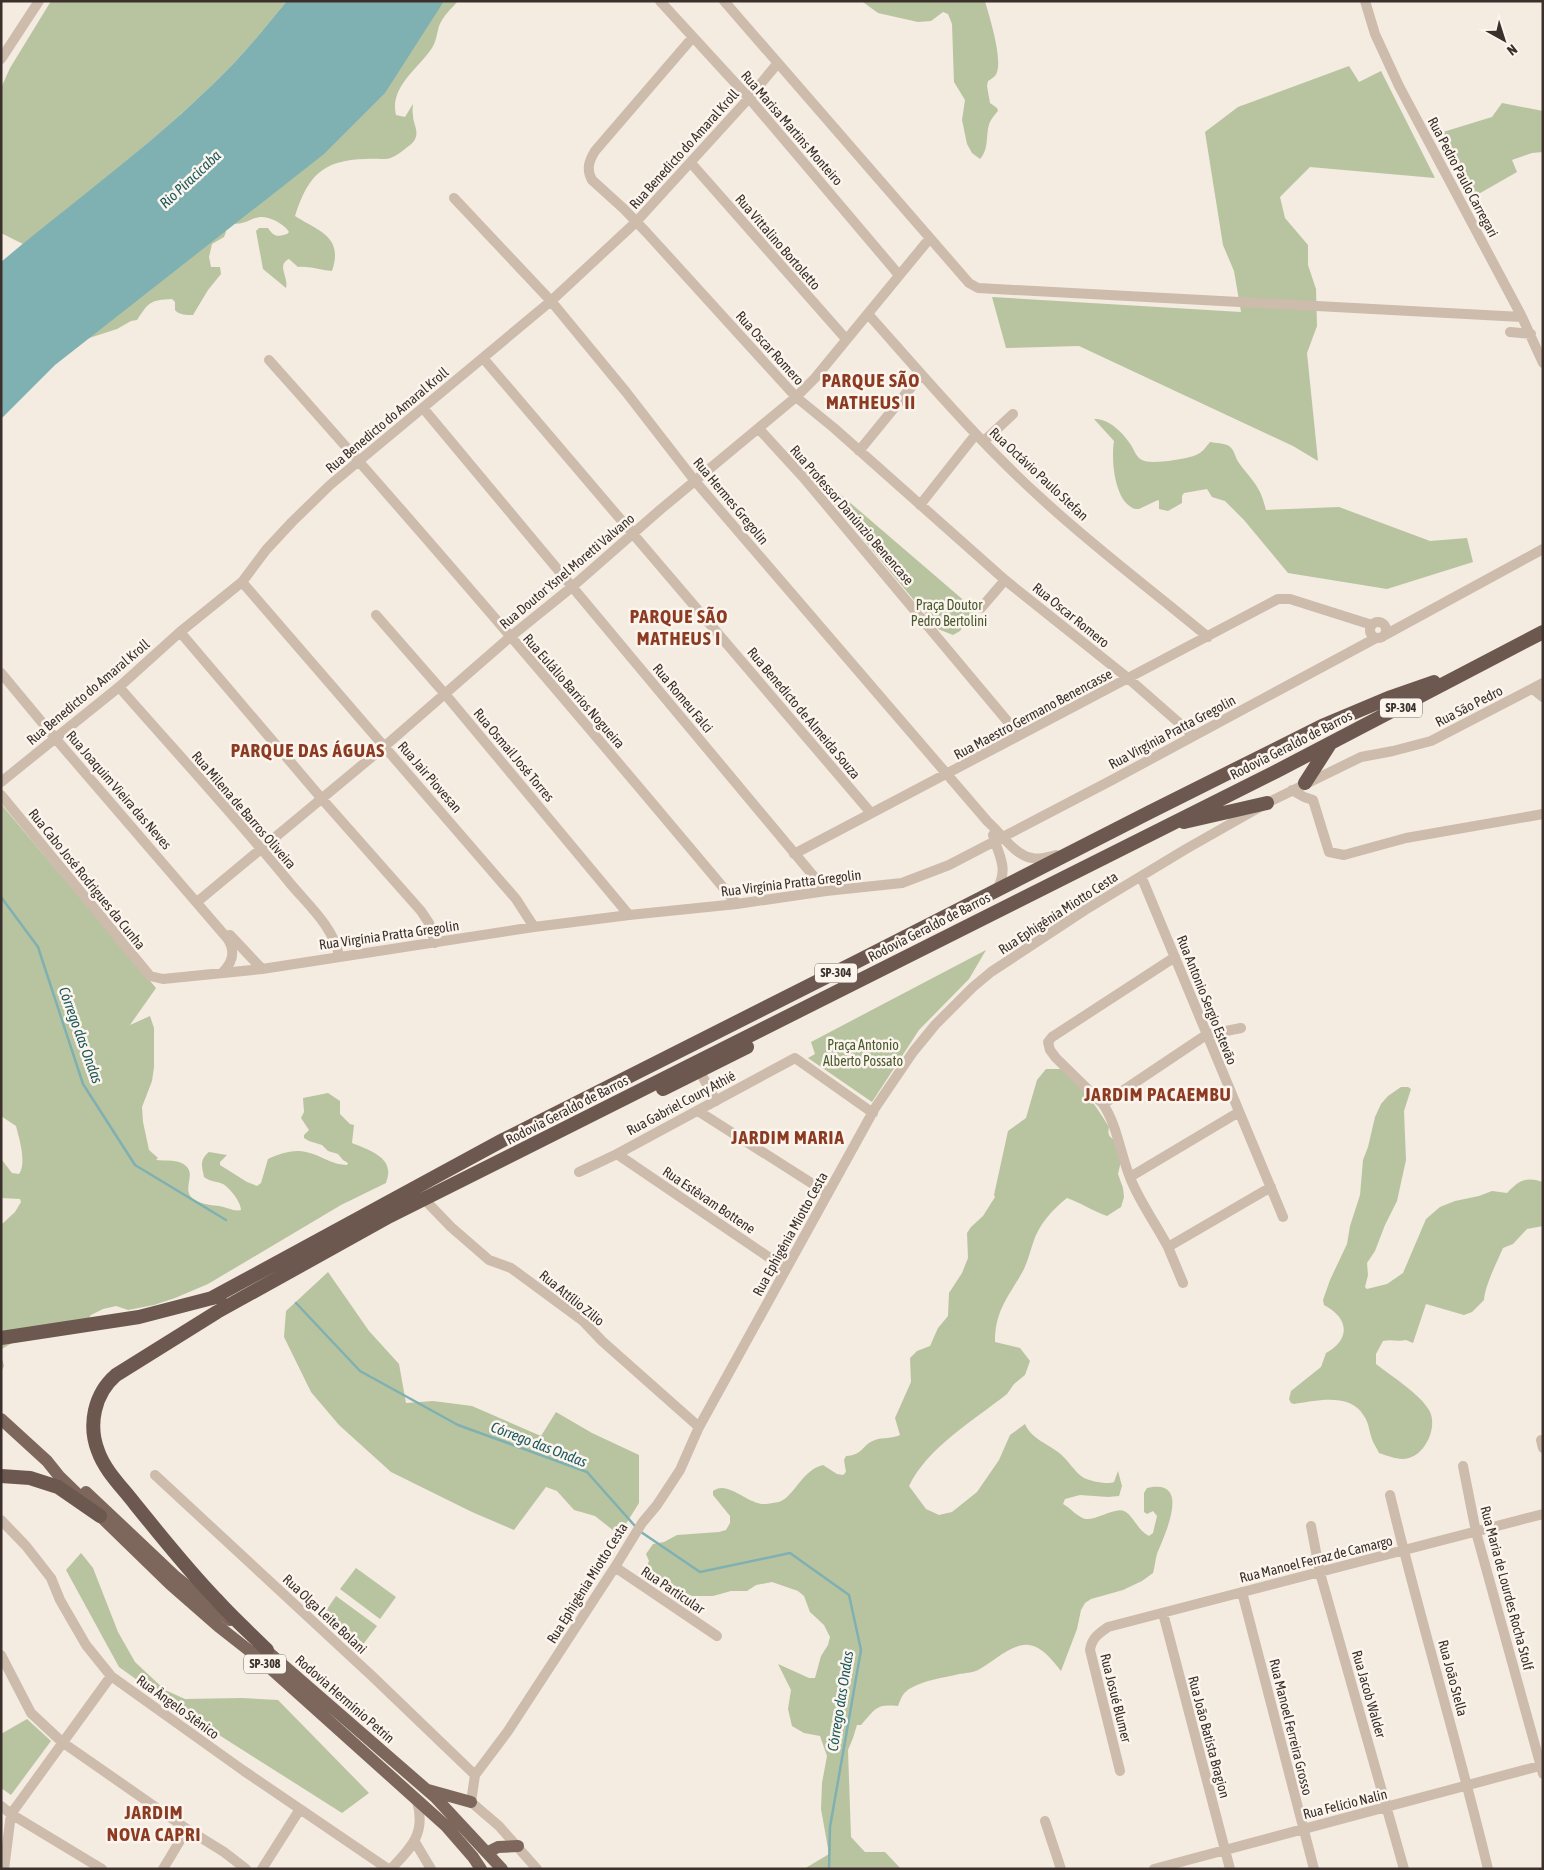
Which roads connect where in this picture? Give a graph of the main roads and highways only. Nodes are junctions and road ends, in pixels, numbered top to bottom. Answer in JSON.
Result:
{"nodes":[{"id":1,"x":1543,"y":632,"type":"edge"},
{"id":2,"x":1471,"y":671,"type":"junction"},
{"id":3,"x":1330,"y":744,"type":"junction"},
{"id":4,"x":1305,"y":783,"type":"road end"},
{"id":5,"x":1267,"y":803,"type":"road end"},
{"id":6,"x":1162,"y":827,"type":"junction"},
{"id":7,"x":807,"y":1007,"type":"junction"},
{"id":8,"x":575,"y":1124,"type":"junction"},
{"id":9,"x":255,"y":1291,"type":"junction"},
{"id":10,"x":212,"y":1298,"type":"junction"},
{"id":11,"x":1,"y":1338,"type":"edge"},
{"id":12,"x":1,"y":1419,"type":"edge"},
{"id":13,"x":47,"y":1461,"type":"junction"},
{"id":14,"x":1,"y":1476,"type":"edge"},
{"id":15,"x":100,"y":1516,"type":"junction"},
{"id":16,"x":267,"y":1650,"type":"junction"},
{"id":17,"x":423,"y":1788,"type":"junction"},
{"id":18,"x":471,"y":1802,"type":"road end"},
{"id":19,"x":518,"y":1846,"type":"road end"},
{"id":20,"x":488,"y":1852,"type":"junction"},
{"id":21,"x":481,"y":1869,"type":"edge"},
{"id":22,"x":502,"y":1869,"type":"edge"}],
"edges":[{"from":1,"to":2,"type":"highway","name":"Rodovia Geraldo de Barros","number":"SP-304"},
{"from":2,"to":3,"type":"highway","name":"Rodovia Geraldo de Barros","number":"SP-304"},
{"from":2,"to":10,"type":"highway","name":"Rodovia Geraldo de Barros","number":"SP-304"},
{"from":3,"to":4,"type":"highway"},
{"from":3,"to":6,"type":"highway","name":"Rodovia Geraldo de Barros","number":"SP-304"},
{"from":5,"to":6,"type":"highway"},
{"from":6,"to":7,"type":"highway","name":"Rodovia Geraldo de Barros","number":"SP-304"},
{"from":7,"to":8,"type":"highway","name":"Rodovia Geraldo de Barros","number":"SP-304"},
{"from":7,"to":8,"type":"highway"},
{"from":8,"to":9,"type":"highway","name":"Rodovia Geraldo de Barros","number":"SP-304"},
{"from":9,"to":10,"type":"highway"},
{"from":9,"to":16,"type":"highway","name":"Rodovia Geraldo de Barros","number":"SP-304"},
{"from":10,"to":11,"type":"highway"},
{"from":12,"to":13,"type":"main road","name":"Rodovia Hermínio Petrin","number":"SP-308"},
{"from":13,"to":15,"type":"main road","name":"Rodovia Hermínio Petrin","number":"SP-308"},
{"from":13,"to":16,"type":"main road","name":"Rodovia Hermínio Petrin","number":"SP-308"},
{"from":14,"to":15,"type":"highway"},
{"from":15,"to":21,"type":"main road","name":"Rodovia Hermínio Petrin","number":"SP-308"},
{"from":16,"to":17,"type":"main road","name":"Rodovia Hermínio Petrin","number":"SP-308"},
{"from":17,"to":18,"type":"main road"},
{"from":17,"to":20,"type":"main road","name":"Rodovia Hermínio Petrin","number":"SP-308"},
{"from":19,"to":20,"type":"main road"},
{"from":20,"to":22,"type":"main road","name":"Rodovia Hermínio Petrin","number":"SP-308"}]}
